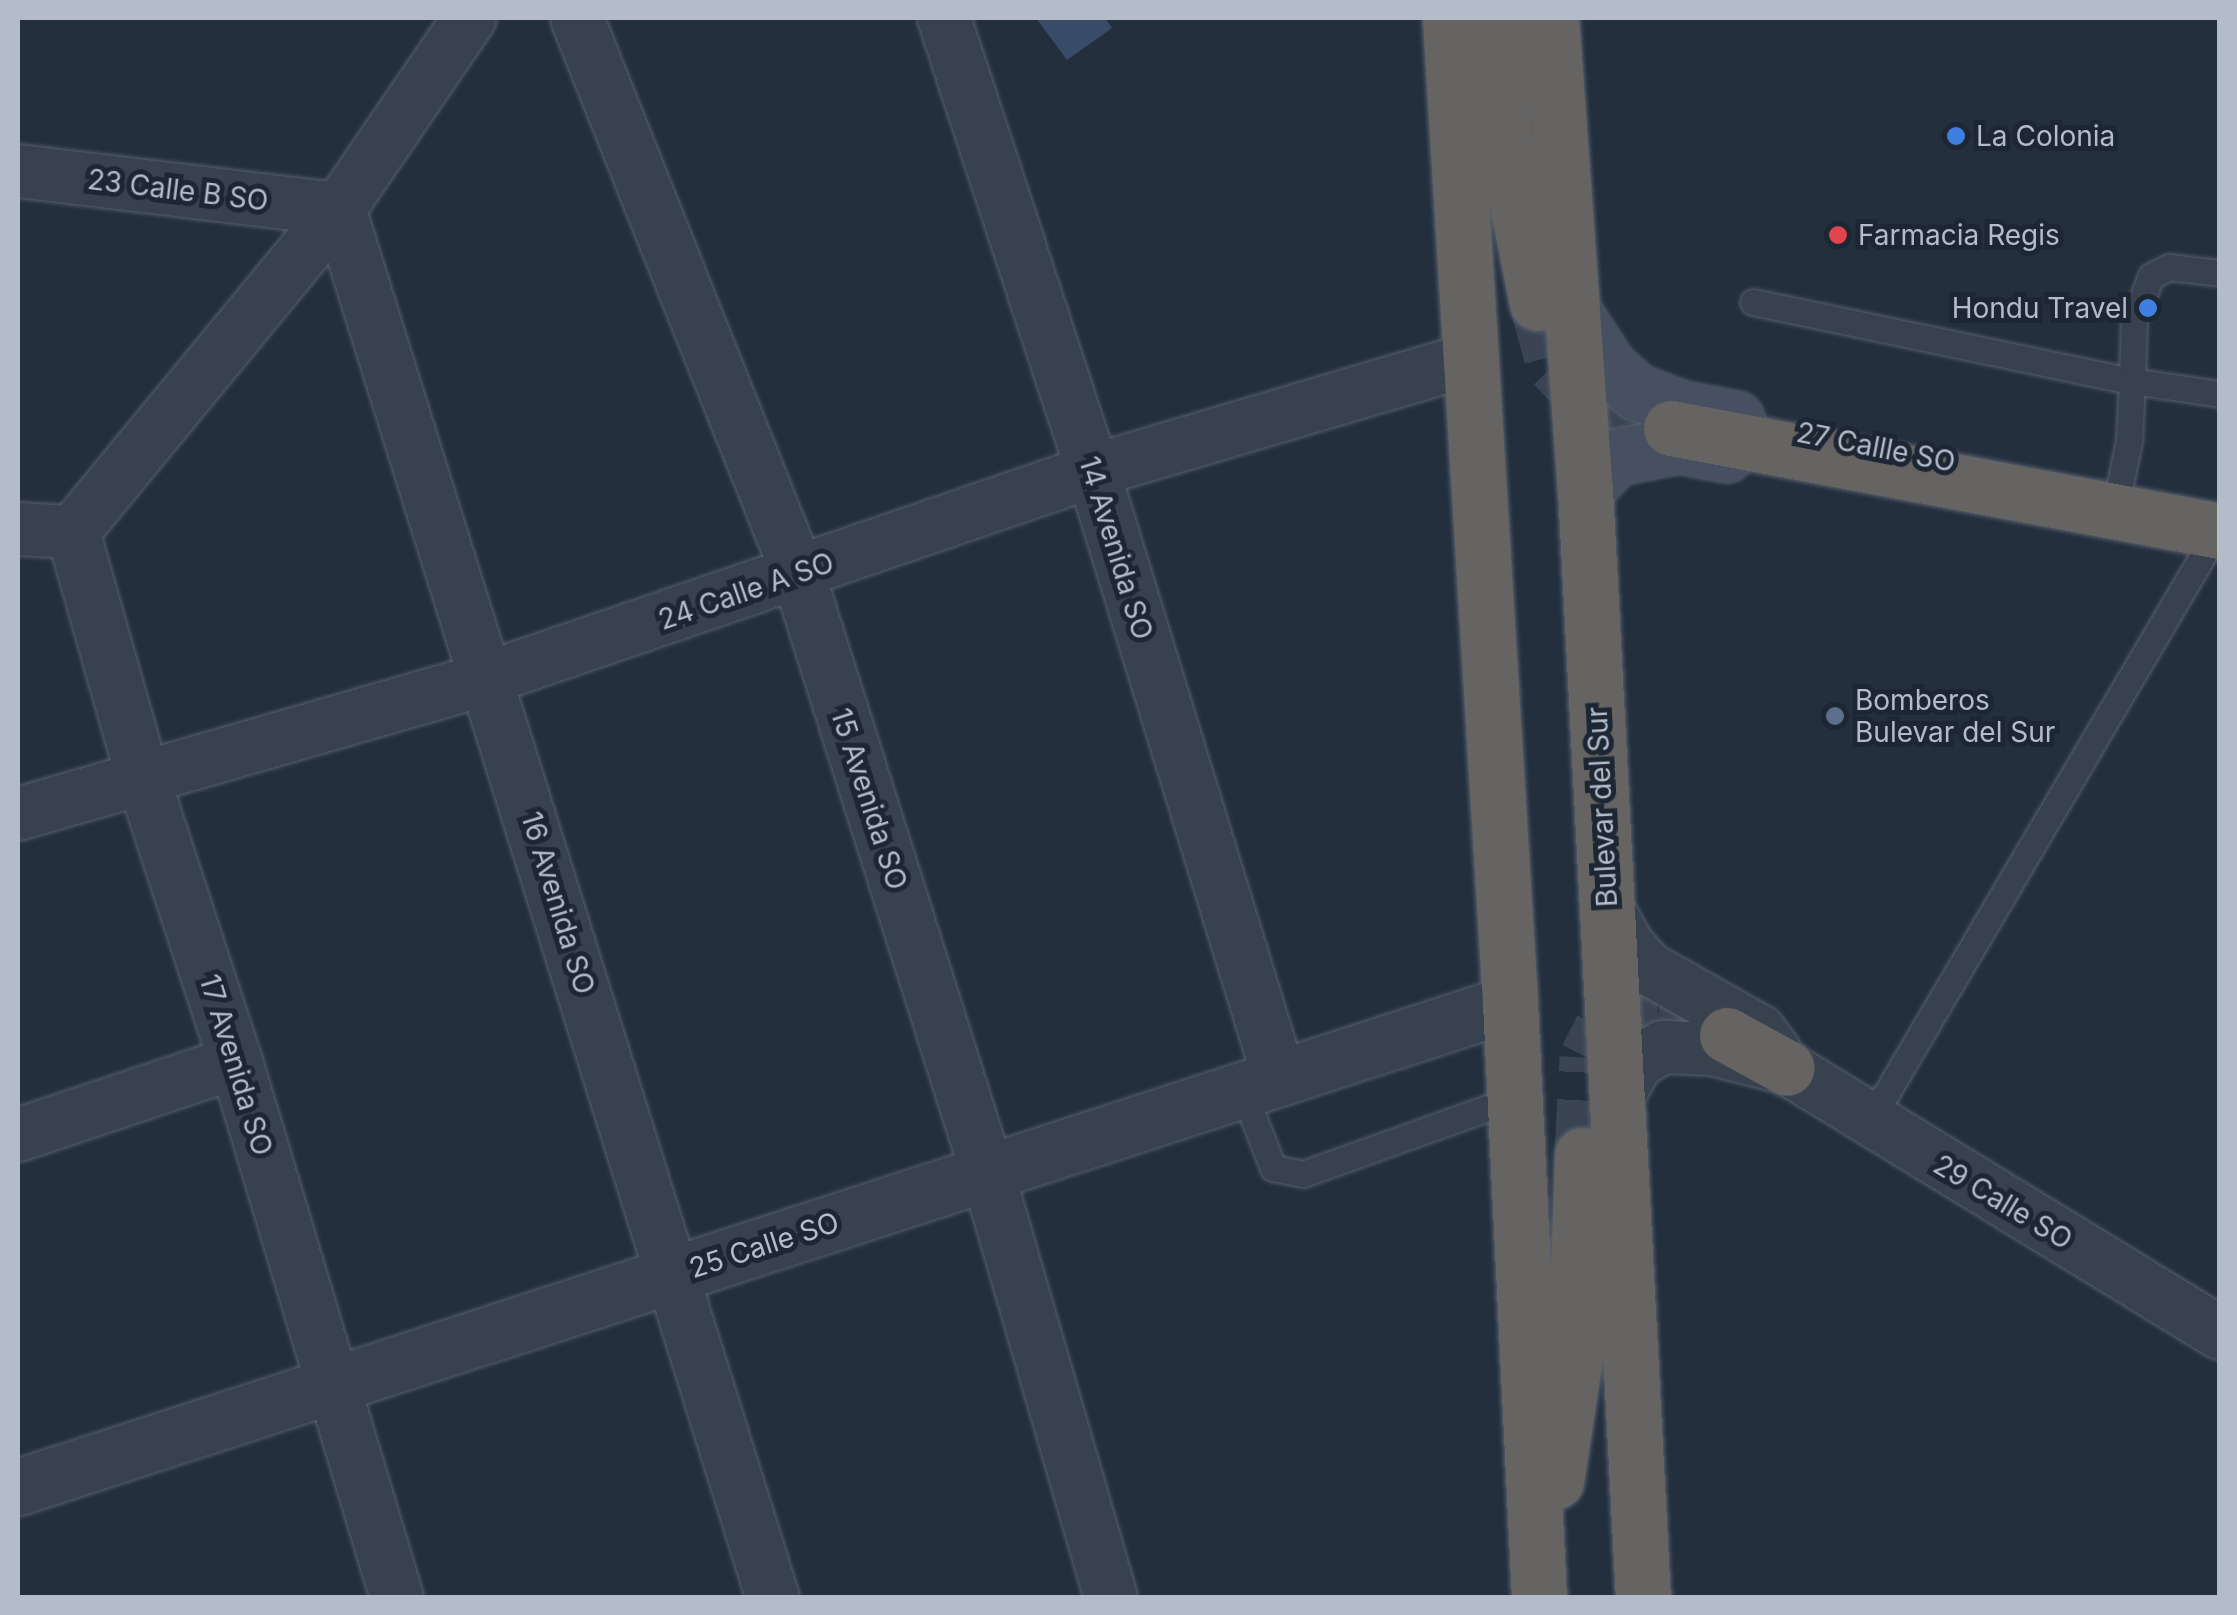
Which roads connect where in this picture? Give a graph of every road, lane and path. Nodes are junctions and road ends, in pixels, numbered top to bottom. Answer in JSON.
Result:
{"nodes":[{"id":1,"x":470,"y":18,"type":"edge"},
{"id":2,"x":577,"y":18,"type":"edge"},
{"id":3,"x":944,"y":18,"type":"edge"},
{"id":4,"x":1450,"y":18,"type":"edge"},
{"id":5,"x":1498,"y":18,"type":"edge"},
{"id":6,"x":1551,"y":18,"type":"edge"},
{"id":7,"x":18,"y":171,"type":"edge"},
{"id":8,"x":339,"y":209,"type":"junction"},
{"id":9,"x":2220,"y":273,"type":"edge"},
{"id":10,"x":1753,"y":302,"type":"dead end"},
{"id":11,"x":1555,"y":307,"type":"junction"},
{"id":12,"x":1472,"y":359,"type":"junction"},
{"id":13,"x":2132,"y":381,"type":"junction"},
{"id":14,"x":2220,"y":394,"type":"edge"},
{"id":15,"x":1671,"y":428,"type":"tunnel mouth"},
{"id":16,"x":1092,"y":471,"type":"junction"},
{"id":17,"x":1585,"y":489,"type":"junction"},
{"id":18,"x":2118,"y":494,"type":"junction"},
{"id":19,"x":18,"y":529,"type":"edge"},
{"id":20,"x":73,"y":532,"type":"junction"},
{"id":21,"x":2217,"y":534,"type":"edge"},
{"id":22,"x":798,"y":574,"type":"junction"},
{"id":23,"x":488,"y":678,"type":"junction"},
{"id":24,"x":143,"y":778,"type":"junction"},
{"id":25,"x":18,"y":814,"type":"edge"},
{"id":26,"x":1607,"y":908,"type":"junction"},
{"id":27,"x":1510,"y":1003,"type":"junction"},
{"id":28,"x":1727,"y":1035,"type":"tunnel mouth"},
{"id":29,"x":236,"y":1062,"type":"junction"},
{"id":30,"x":1787,"y":1068,"type":"junction"},
{"id":31,"x":1261,"y":1086,"type":"junction"},
{"id":32,"x":1515,"y":1098,"type":"junction"},
{"id":33,"x":1617,"y":1098,"type":"junction"},
{"id":34,"x":1870,"y":1121,"type":"junction"},
{"id":35,"x":18,"y":1136,"type":"edge"},
{"id":36,"x":1582,"y":1156,"type":"tunnel mouth"},
{"id":37,"x":987,"y":1170,"type":"junction"},
{"id":38,"x":674,"y":1274,"type":"junction"},
{"id":39,"x":2220,"y":1334,"type":"edge"},
{"id":40,"x":333,"y":1388,"type":"junction"},
{"id":41,"x":18,"y":1487,"type":"edge"},
{"id":42,"x":1536,"y":1538,"type":"junction"},
{"id":43,"x":397,"y":1598,"type":"edge"},
{"id":44,"x":773,"y":1598,"type":"edge"},
{"id":45,"x":1111,"y":1598,"type":"edge"},
{"id":46,"x":1539,"y":1598,"type":"edge"},
{"id":47,"x":1643,"y":1598,"type":"edge"}],
"edges":[{"from":1,"to":8,"type":"street"},
{"from":2,"to":22,"type":"street","name":"15 Avenida SO"},
{"from":3,"to":16,"type":"street","name":"14 Avenida SO"},
{"from":4,"to":12,"type":"highway"},
{"from":5,"to":11,"type":"highway"},
{"from":6,"to":11,"type":"highway","name":"Bulevar del Sur"},
{"from":7,"to":8,"type":"street","name":"23 Calle B SO"},
{"from":8,"to":20,"type":"street"},
{"from":8,"to":23,"type":"street","name":"16 Avenida SO"},
{"from":9,"to":13,"type":"lane"},
{"from":10,"to":13,"type":"lane"},
{"from":11,"to":17,"type":"highway","name":"Bulevar del Sur"},
{"from":11,"to":18,"type":"main road","name":"27 Callle SO"},
{"from":12,"to":16,"type":"street","name":"24 Calle A SO"},
{"from":12,"to":27,"type":"highway"},
{"from":13,"to":14,"type":"lane"},
{"from":13,"to":18,"type":"lane"},
{"from":15,"to":21,"type":"highway"},
{"from":16,"to":22,"type":"street","name":"24 Calle A SO"},
{"from":16,"to":31,"type":"street","name":"14 Avenida SO"},
{"from":17,"to":21,"type":"main road","name":"27 Callle SO"},
{"from":17,"to":26,"type":"highway","name":"Bulevar del Sur"},
{"from":18,"to":21,"type":"main road","name":"27 Callle SO"},
{"from":19,"to":20,"type":"street"},
{"from":20,"to":24,"type":"street","name":"17 Avenida SO"},
{"from":21,"to":34,"type":"lane"},
{"from":22,"to":23,"type":"street","name":"24 Calle A SO"},
{"from":22,"to":37,"type":"street","name":"15 Avenida SO"},
{"from":23,"to":24,"type":"street","name":"24 Calle A SO"},
{"from":23,"to":38,"type":"street","name":"16 Avenida SO"},
{"from":24,"to":25,"type":"street","name":"24 Calle A SO"},
{"from":24,"to":29,"type":"street","name":"17 Avenida SO"},
{"from":26,"to":30,"type":"street","name":"29 Calle SO"},
{"from":26,"to":33,"type":"highway","name":"Bulevar del Sur"},
{"from":27,"to":31,"type":"street","name":"25 Calle SO"},
{"from":27,"to":32,"type":"highway"},
{"from":28,"to":30,"type":"highway"},
{"from":29,"to":35,"type":"street"},
{"from":29,"to":40,"type":"street","name":"17 Avenida SO"},
{"from":30,"to":33,"type":"street","name":"29 Calle SO"},
{"from":30,"to":34,"type":"street","name":"29 Calle SO"},
{"from":31,"to":32,"type":"lane"},
{"from":31,"to":37,"type":"street","name":"25 Calle SO"},
{"from":32,"to":42,"type":"highway"},
{"from":33,"to":47,"type":"highway","name":"Bulevar del Sur"},
{"from":34,"to":39,"type":"street","name":"29 Calle SO"},
{"from":36,"to":42,"type":"highway"},
{"from":37,"to":38,"type":"street","name":"25 Calle SO"},
{"from":37,"to":45,"type":"street","name":"15 Avenida SO"},
{"from":38,"to":40,"type":"street","name":"25 Calle SO"},
{"from":38,"to":44,"type":"street","name":"16 Avenida SO"},
{"from":40,"to":41,"type":"street","name":"25 Calle SO"},
{"from":40,"to":43,"type":"street","name":"17 Avenida SO"},
{"from":42,"to":46,"type":"highway"}]}
